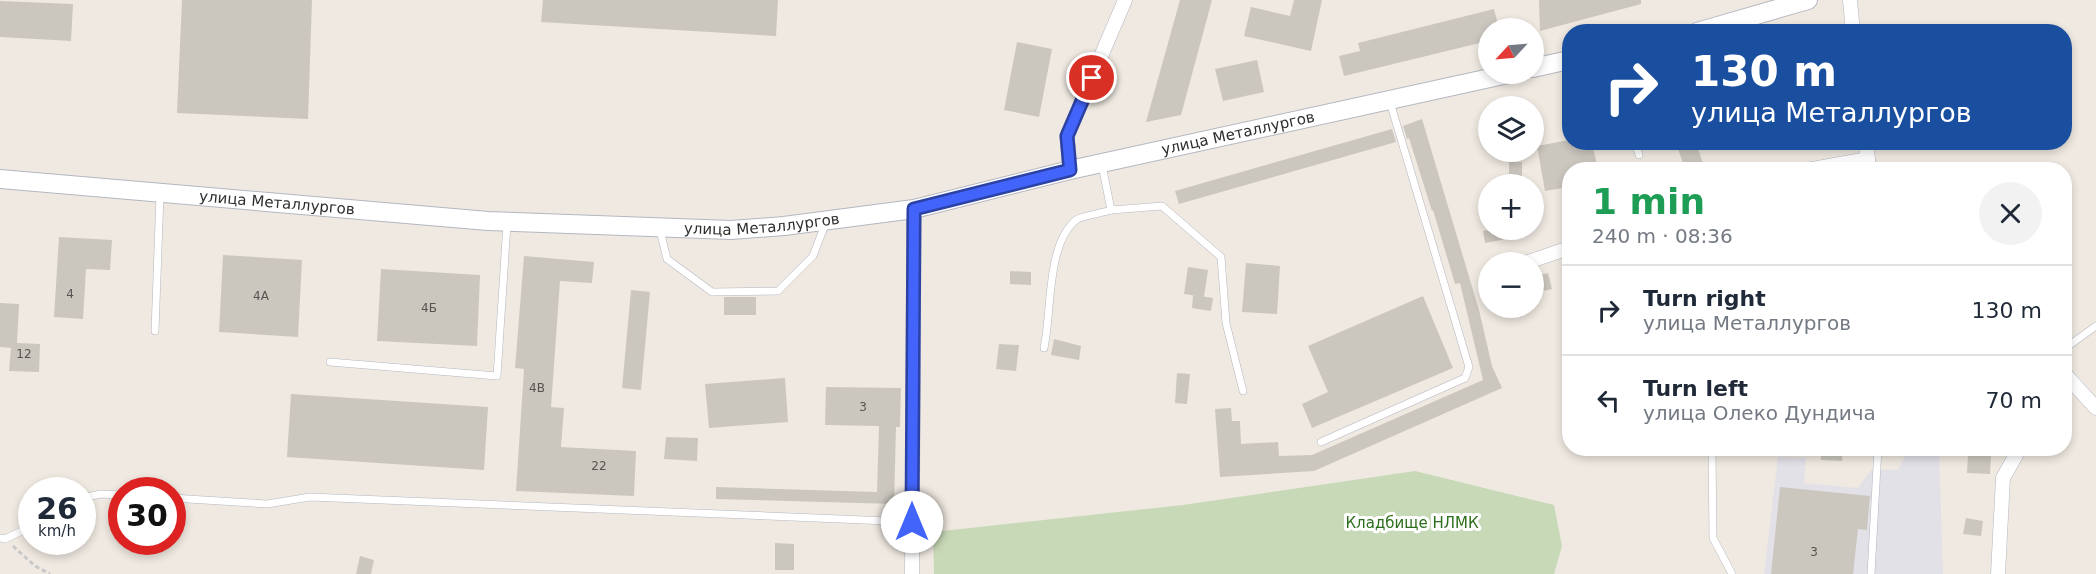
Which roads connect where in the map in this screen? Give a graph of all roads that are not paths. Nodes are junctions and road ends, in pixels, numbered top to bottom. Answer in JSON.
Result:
{"nodes":[{"id":1,"x":1125,"y":0,"type":"edge"},
{"id":2,"x":1766,"y":0,"type":"edge"},
{"id":3,"x":1808,"y":0,"type":"edge"},
{"id":4,"x":1850,"y":0,"type":"edge"},
{"id":5,"x":1721,"y":24,"type":"edge"},
{"id":6,"x":1725,"y":24,"type":"edge"},
{"id":7,"x":1852,"y":24,"type":"edge"},
{"id":8,"x":1562,"y":62,"type":"edge"},
{"id":9,"x":1544,"y":66,"type":"edge"},
{"id":10,"x":1478,"y":80,"type":"edge"},
{"id":11,"x":1389,"y":99,"type":"junction"},
{"id":12,"x":1637,"y":150,"type":"edge"},
{"id":13,"x":1639,"y":155,"type":"dead end"},
{"id":14,"x":1101,"y":163,"type":"junction"},
{"id":15,"x":1070,"y":170,"type":"junction"},
{"id":16,"x":0,"y":179,"type":"edge"},
{"id":17,"x":160,"y":192,"type":"junction"},
{"id":18,"x":914,"y":209,"type":"junction"},
{"id":19,"x":1111,"y":210,"type":"junction"},
{"id":20,"x":507,"y":221,"type":"junction"},
{"id":21,"x":826,"y":221,"type":"junction"},
{"id":22,"x":660,"y":227,"type":"junction"},
{"id":23,"x":1562,"y":250,"type":"edge"},
{"id":24,"x":1544,"y":257,"type":"edge"},
{"id":25,"x":2096,"y":326,"type":"edge"},
{"id":26,"x":155,"y":331,"type":"dead end"},
{"id":27,"x":2072,"y":343,"type":"edge"},
{"id":28,"x":1044,"y":348,"type":"dead end"},
{"id":29,"x":330,"y":362,"type":"dead end"},
{"id":30,"x":2072,"y":382,"type":"edge"},
{"id":31,"x":1243,"y":391,"type":"dead end"},
{"id":32,"x":2096,"y":408,"type":"edge"},
{"id":33,"x":1321,"y":442,"type":"dead end"},
{"id":34,"x":1712,"y":456,"type":"edge"},
{"id":35,"x":1878,"y":456,"type":"edge"},
{"id":36,"x":2015,"y":456,"type":"edge"},
{"id":37,"x":186,"y":499,"type":"edge"},
{"id":38,"x":912,"y":522,"type":"junction"},
{"id":39,"x":18,"y":532,"type":"edge"},
{"id":40,"x":3,"y":538,"type":"edge"},
{"id":41,"x":912,"y":574,"type":"edge"},
{"id":42,"x":1732,"y":574,"type":"edge"},
{"id":43,"x":1871,"y":574,"type":"edge"},
{"id":44,"x":1998,"y":574,"type":"edge"}],
"edges":[{"from":1,"to":15,"type":"street"},
{"from":2,"to":5,"type":"main road"},
{"from":3,"to":6,"type":"main road"},
{"from":4,"to":7,"type":"street"},
{"from":8,"to":9,"type":"main road"},
{"from":10,"to":11,"type":"main road","name":"улица Металлургов"},
{"from":11,"to":14,"type":"main road","name":"улица Металлургов"},
{"from":11,"to":33,"type":"lane"},
{"from":12,"to":13,"type":"lane"},
{"from":14,"to":15,"type":"main road","name":"улица Металлургов"},
{"from":14,"to":19,"type":"lane"},
{"from":15,"to":18,"type":"main road","name":"улица Металлургов"},
{"from":16,"to":17,"type":"main road","name":"улица Металлургов"},
{"from":17,"to":20,"type":"main road","name":"улица Металлургов"},
{"from":17,"to":26,"type":"lane"},
{"from":18,"to":21,"type":"main road","name":"улица Металлургов"},
{"from":18,"to":38,"type":"street"},
{"from":19,"to":28,"type":"lane"},
{"from":19,"to":31,"type":"lane"},
{"from":20,"to":22,"type":"main road","name":"улица Металлургов"},
{"from":20,"to":29,"type":"lane"},
{"from":21,"to":22,"type":"main road","name":"улица Металлургов"},
{"from":21,"to":22,"type":"lane"},
{"from":23,"to":24,"type":"street"},
{"from":25,"to":27,"type":"lane"},
{"from":30,"to":32,"type":"street"},
{"from":34,"to":42,"type":"lane"},
{"from":35,"to":43,"type":"lane"},
{"from":36,"to":44,"type":"street"},
{"from":37,"to":38,"type":"lane"},
{"from":38,"to":41,"type":"street"},
{"from":39,"to":40,"type":"lane"}]}
